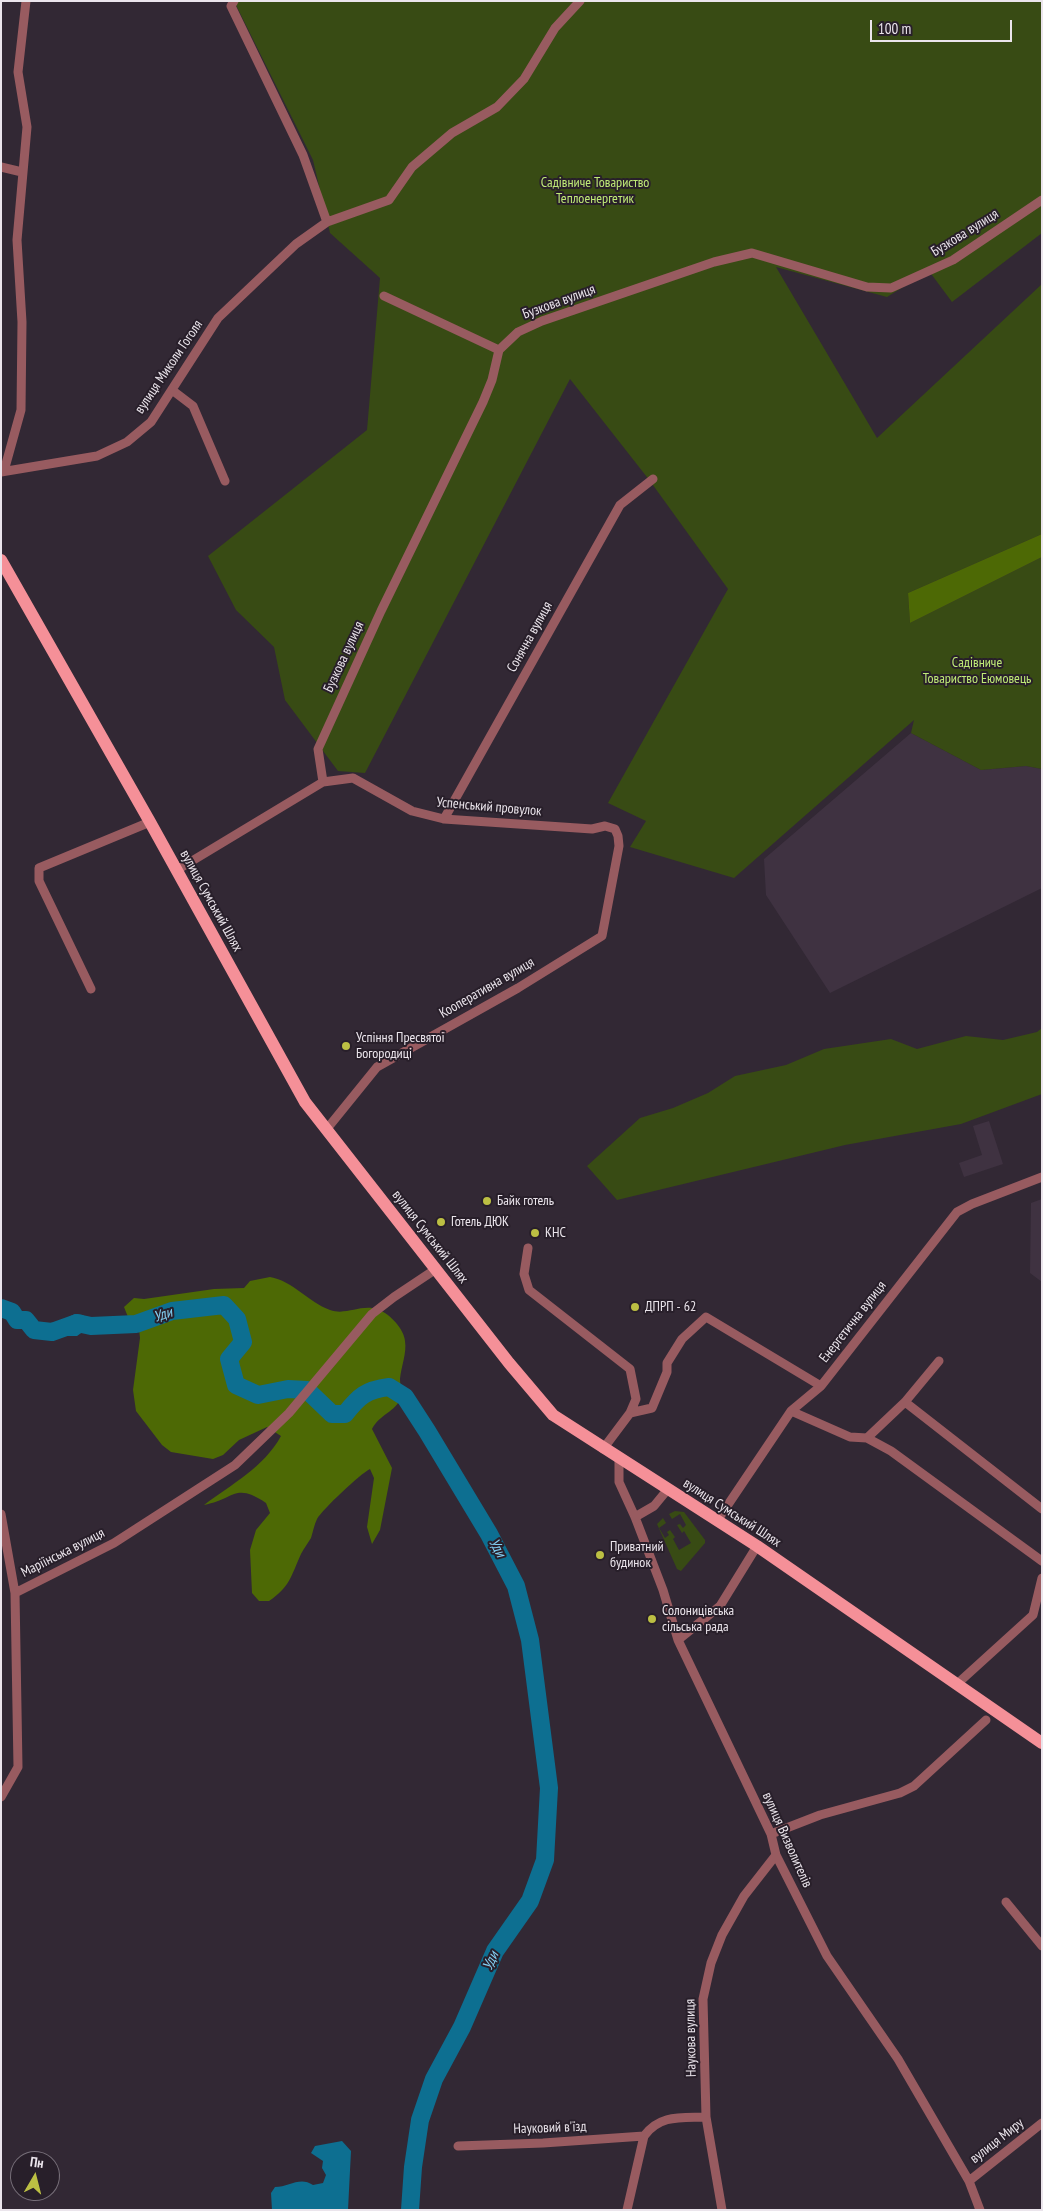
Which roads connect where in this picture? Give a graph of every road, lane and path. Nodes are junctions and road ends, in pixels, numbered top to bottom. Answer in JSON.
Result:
{"nodes":[{"id":1,"x":26,"y":1,"type":"edge"},
{"id":2,"x":234,"y":1,"type":"edge"},
{"id":3,"x":580,"y":1,"type":"edge"},
{"id":4,"x":1,"y":167,"type":"edge"},
{"id":5,"x":22,"y":172,"type":"junction"},
{"id":6,"x":1042,"y":200,"type":"edge"},
{"id":7,"x":328,"y":222,"type":"junction"},
{"id":8,"x":384,"y":296,"type":"dead end"},
{"id":9,"x":499,"y":350,"type":"junction"},
{"id":10,"x":172,"y":390,"type":"junction"},
{"id":11,"x":3,"y":472,"type":"edge"},
{"id":12,"x":653,"y":479,"type":"dead end"},
{"id":13,"x":224,"y":481,"type":"dead end"},
{"id":14,"x":1,"y":560,"type":"edge"},
{"id":15,"x":323,"y":782,"type":"junction"},
{"id":16,"x":444,"y":819,"type":"junction"},
{"id":17,"x":150,"y":822,"type":"junction"},
{"id":18,"x":177,"y":870,"type":"junction"},
{"id":19,"x":602,"y":936,"type":"joint"},
{"id":20,"x":91,"y":989,"type":"dead end"},
{"id":21,"x":326,"y":1130,"type":"junction"},
{"id":22,"x":1042,"y":1177,"type":"edge"},
{"id":23,"x":528,"y":1248,"type":"dead end"},
{"id":24,"x":436,"y":1269,"type":"junction"},
{"id":25,"x":939,"y":1361,"type":"dead end"},
{"id":26,"x":820,"y":1386,"type":"junction"},
{"id":27,"x":904,"y":1402,"type":"junction"},
{"id":28,"x":791,"y":1411,"type":"junction"},
{"id":29,"x":630,"y":1413,"type":"junction"},
{"id":30,"x":867,"y":1438,"type":"junction"},
{"id":31,"x":603,"y":1449,"type":"junction"},
{"id":32,"x":619,"y":1459,"type":"junction"},
{"id":33,"x":668,"y":1489,"type":"junction"},
{"id":34,"x":1042,"y":1509,"type":"edge"},
{"id":35,"x":1,"y":1514,"type":"edge"},
{"id":36,"x":635,"y":1517,"type":"junction"},
{"id":37,"x":717,"y":1521,"type":"junction"},
{"id":38,"x":757,"y":1546,"type":"junction"},
{"id":39,"x":1042,"y":1561,"type":"edge"},
{"id":40,"x":1042,"y":1578,"type":"edge"},
{"id":41,"x":16,"y":1593,"type":"junction"},
{"id":42,"x":678,"y":1640,"type":"junction"},
{"id":43,"x":957,"y":1684,"type":"junction"},
{"id":44,"x":986,"y":1720,"type":"dead end"},
{"id":45,"x":1042,"y":1742,"type":"edge"},
{"id":46,"x":3,"y":1794,"type":"edge"},
{"id":47,"x":771,"y":1834,"type":"junction"},
{"id":48,"x":776,"y":1855,"type":"junction"},
{"id":49,"x":1006,"y":1902,"type":"dead end"},
{"id":50,"x":1042,"y":1946,"type":"edge"},
{"id":51,"x":706,"y":2117,"type":"junction"},
{"id":52,"x":1042,"y":2123,"type":"edge"},
{"id":53,"x":644,"y":2136,"type":"junction"},
{"id":54,"x":458,"y":2146,"type":"dead end"},
{"id":55,"x":969,"y":2181,"type":"junction"},
{"id":56,"x":626,"y":2210,"type":"edge"},
{"id":57,"x":722,"y":2210,"type":"edge"},
{"id":58,"x":980,"y":2210,"type":"edge"}],
"edges":[{"from":1,"to":5,"type":"street"},
{"from":2,"to":7,"type":"street"},
{"from":3,"to":7,"type":"street","name":"вулиця Миколи Гоголя"},
{"from":4,"to":5,"type":"street"},
{"from":5,"to":11,"type":"street"},
{"from":6,"to":9,"type":"street","name":"Бузкова вулиця"},
{"from":7,"to":10,"type":"street","name":"вулиця Миколи Гоголя"},
{"from":8,"to":9,"type":"street"},
{"from":9,"to":15,"type":"street","name":"Бузкова вулиця"},
{"from":10,"to":11,"type":"street","name":"вулиця Миколи Гоголя"},
{"from":10,"to":13,"type":"street"},
{"from":12,"to":16,"type":"street","name":"Сонячна вулиця"},
{"from":14,"to":17,"type":"main road","name":"вулиця Сумський Шлях"},
{"from":15,"to":16,"type":"street","name":"Успенський провулок"},
{"from":15,"to":18,"type":"street"},
{"from":16,"to":19,"type":"street","name":"Успенський провулок"},
{"from":17,"to":18,"type":"main road","name":"вулиця Сумський Шлях"},
{"from":17,"to":20,"type":"street"},
{"from":18,"to":21,"type":"main road","name":"вулиця Сумський Шлях"},
{"from":19,"to":21,"type":"street","name":"Кооперативна вулиця"},
{"from":21,"to":24,"type":"main road","name":"вулиця Сумський Шлях"},
{"from":22,"to":26,"type":"street","name":"Енергетична вулиця"},
{"from":23,"to":29,"type":"street"},
{"from":24,"to":31,"type":"main road","name":"вулиця Сумський Шлях"},
{"from":24,"to":41,"type":"street","name":"Маріїнська вулиця"},
{"from":25,"to":27,"type":"street"},
{"from":26,"to":28,"type":"street","name":"Енергетична вулиця"},
{"from":26,"to":29,"type":"street"},
{"from":27,"to":30,"type":"street"},
{"from":27,"to":34,"type":"street"},
{"from":28,"to":30,"type":"street"},
{"from":28,"to":37,"type":"street","name":"Енергетична вулиця"},
{"from":29,"to":31,"type":"street"},
{"from":30,"to":39,"type":"street"},
{"from":31,"to":32,"type":"main road","name":"вулиця Сумський Шлях"},
{"from":32,"to":33,"type":"main road","name":"вулиця Сумський Шлях"},
{"from":32,"to":36,"type":"street","name":"вулиця Визволителів"},
{"from":33,"to":36,"type":"street"},
{"from":33,"to":37,"type":"main road","name":"вулиця Сумський Шлях"},
{"from":35,"to":41,"type":"street"},
{"from":36,"to":42,"type":"street","name":"вулиця Визволителів"},
{"from":37,"to":38,"type":"main road","name":"вулиця Сумський Шлях"},
{"from":38,"to":42,"type":"street"},
{"from":38,"to":43,"type":"main road","name":"вулиця Сумський Шлях"},
{"from":40,"to":43,"type":"street"},
{"from":41,"to":46,"type":"street","name":"Маріїнська вулиця"},
{"from":42,"to":47,"type":"street","name":"вулиця Визволителів"},
{"from":43,"to":45,"type":"main road","name":"вулиця Сумський Шлях"},
{"from":44,"to":47,"type":"street"},
{"from":47,"to":48,"type":"street","name":"вулиця Визволителів"},
{"from":48,"to":51,"type":"street","name":"Наукова вулиця"},
{"from":48,"to":55,"type":"street","name":"вулиця Визволителів"},
{"from":49,"to":50,"type":"street"},
{"from":51,"to":53,"type":"street"},
{"from":51,"to":57,"type":"street","name":"Наукова вулиця"},
{"from":52,"to":55,"type":"street","name":"вулиця Миру"},
{"from":53,"to":54,"type":"street","name":"Науковий в'їзд"},
{"from":53,"to":56,"type":"street"},
{"from":55,"to":58,"type":"street","name":"вулиця Визволителів"}]}
